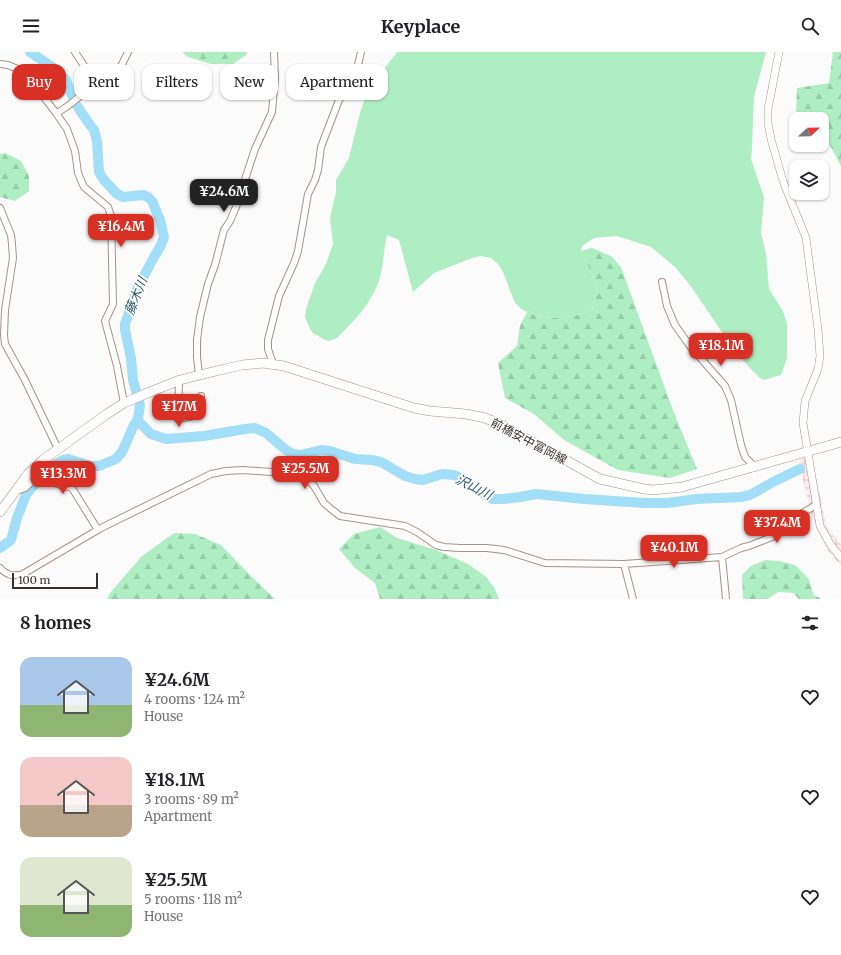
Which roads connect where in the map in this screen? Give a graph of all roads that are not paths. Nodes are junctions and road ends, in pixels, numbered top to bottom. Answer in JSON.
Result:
{"nodes":[{"id":1,"x":75,"y":52,"type":"edge"},
{"id":2,"x":128,"y":52,"type":"edge"},
{"id":3,"x":274,"y":52,"type":"edge"},
{"id":4,"x":361,"y":52,"type":"edge"},
{"id":5,"x":779,"y":52,"type":"edge"},
{"id":6,"x":0,"y":64,"type":"edge"},
{"id":7,"x":83,"y":64,"type":"edge"},
{"id":8,"x":122,"y":64,"type":"edge"},
{"id":9,"x":76,"y":100,"type":"edge"},
{"id":10,"x":56,"y":113,"type":"junction"},
{"id":11,"x":0,"y":208,"type":"edge"},
{"id":12,"x":662,"y":282,"type":"dead end"},
{"id":13,"x":273,"y":364,"type":"junction"},
{"id":14,"x":199,"y":375,"type":"junction"},
{"id":15,"x":179,"y":381,"type":"junction"},
{"id":16,"x":201,"y":396,"type":"dead end"},
{"id":17,"x":126,"y":403,"type":"junction"},
{"id":18,"x":841,"y":442,"type":"edge"},
{"id":19,"x":58,"y":449,"type":"junction"},
{"id":20,"x":808,"y":451,"type":"junction"},
{"id":21,"x":754,"y":466,"type":"junction"},
{"id":22,"x":16,"y":492,"type":"junction"},
{"id":23,"x":816,"y":505,"type":"junction"},
{"id":24,"x":0,"y":512,"type":"edge"},
{"id":25,"x":98,"y":530,"type":"junction"},
{"id":26,"x":722,"y":557,"type":"junction"},
{"id":27,"x":841,"y":558,"type":"edge"},
{"id":28,"x":624,"y":564,"type":"junction"},
{"id":29,"x":0,"y":568,"type":"edge"},
{"id":30,"x":634,"y":599,"type":"edge"},
{"id":31,"x":726,"y":599,"type":"edge"}],
"edges":[{"from":1,"to":7,"type":"street"},
{"from":2,"to":8,"type":"street"},
{"from":3,"to":14,"type":"street"},
{"from":4,"to":13,"type":"street"},
{"from":5,"to":20,"type":"street"},
{"from":6,"to":10,"type":"street"},
{"from":9,"to":10,"type":"street"},
{"from":10,"to":17,"type":"street"},
{"from":11,"to":19,"type":"street"},
{"from":12,"to":21,"type":"street"},
{"from":13,"to":14,"type":"main road","name":"前橋安中富岡線"},
{"from":13,"to":21,"type":"main road","name":"前橋安中富岡線"},
{"from":14,"to":15,"type":"main road","name":"前橋安中富岡線"},
{"from":15,"to":16,"type":"street"},
{"from":15,"to":17,"type":"main road","name":"前橋安中富岡線"},
{"from":17,"to":19,"type":"main road"},
{"from":18,"to":20,"type":"main road","name":"前橋安中富岡線"},
{"from":19,"to":22,"type":"main road"},
{"from":20,"to":21,"type":"main road","name":"前橋安中富岡線"},
{"from":20,"to":23,"type":"street"},
{"from":22,"to":24,"type":"main road"},
{"from":22,"to":25,"type":"street"},
{"from":23,"to":26,"type":"street"},
{"from":23,"to":27,"type":"street"},
{"from":25,"to":28,"type":"street"},
{"from":25,"to":29,"type":"street"},
{"from":26,"to":28,"type":"street"},
{"from":26,"to":31,"type":"street"},
{"from":28,"to":30,"type":"street"}]}
